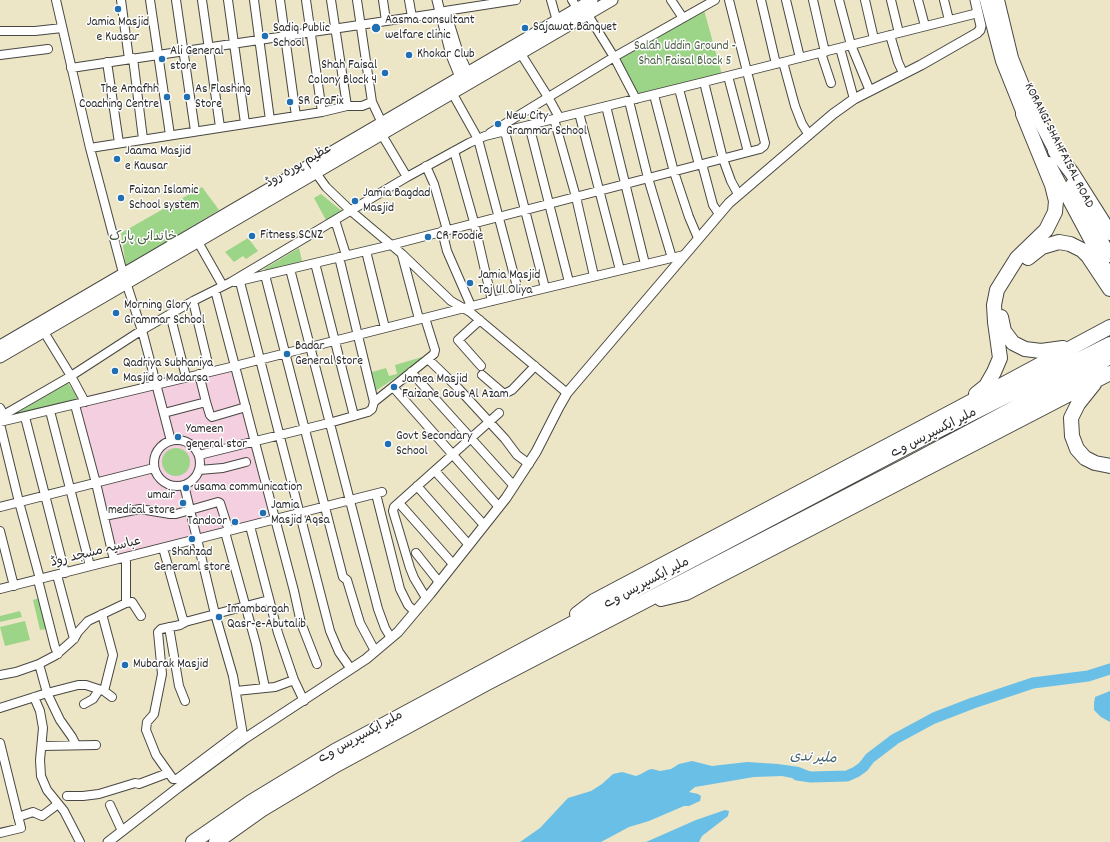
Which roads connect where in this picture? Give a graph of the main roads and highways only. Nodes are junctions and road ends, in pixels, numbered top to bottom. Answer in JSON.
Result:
{"nodes":[{"id":1,"x":592,"y":0,"type":"edge"},
{"id":2,"x":612,"y":0,"type":"edge"},
{"id":3,"x":986,"y":0,"type":"edge"},
{"id":4,"x":998,"y":0,"type":"edge"},
{"id":5,"x":575,"y":4,"type":"edge"},
{"id":6,"x":1007,"y":60,"type":"junction"},
{"id":7,"x":466,"y":80,"type":"junction"},
{"id":8,"x":450,"y":89,"type":"junction"},
{"id":9,"x":1023,"y":114,"type":"junction"},
{"id":10,"x":1055,"y":151,"type":"junction"},
{"id":11,"x":1110,"y":233,"type":"edge"},
{"id":12,"x":1110,"y":256,"type":"edge"},
{"id":13,"x":1110,"y":277,"type":"edge"},
{"id":14,"x":1110,"y":288,"type":"edge"},
{"id":15,"x":1110,"y":327,"type":"edge"},
{"id":16,"x":1110,"y":344,"type":"edge"},
{"id":17,"x":0,"y":346,"type":"edge"},
{"id":18,"x":1070,"y":348,"type":"junction"},
{"id":19,"x":0,"y":357,"type":"edge"},
{"id":20,"x":1110,"y":357,"type":"edge"},
{"id":21,"x":1104,"y":376,"type":"edge"},
{"id":22,"x":959,"y":408,"type":"junction"},
{"id":23,"x":1110,"y":466,"type":"edge"},
{"id":24,"x":639,"y":604,"type":"junction"},
{"id":25,"x":542,"y":641,"type":"junction"},
{"id":26,"x":193,"y":842,"type":"edge"},
{"id":27,"x":216,"y":842,"type":"edge"}],
"edges":[{"from":1,"to":5,"type":"main road","name":"عظیم پورہ روڈ"},
{"from":2,"to":7,"type":"main road","name":"عظیم پورہ روڈ"},
{"from":3,"to":6,"type":"main road","name":"KORANGI SHAHFAISAL ROAD"},
{"from":4,"to":6,"type":"main road","name":"KORANGI SHAHFAISAL ROAD"},
{"from":5,"to":7,"type":"main road","name":"عظیم پورہ روڈ"},
{"from":6,"to":9,"type":"main road","name":"KORANGI SHAHFAISAL ROAD"},
{"from":6,"to":10,"type":"main road","name":"KORANGI SHAHFAISAL ROAD"},
{"from":7,"to":8,"type":"main road","name":"عظیم پورہ روڈ"},
{"from":8,"to":17,"type":"main road","name":"عظیم پورہ روڈ"},
{"from":8,"to":19,"type":"main road","name":"عظیم پورہ روڈ"},
{"from":9,"to":13,"type":"main road","name":"KORANGI SHAHFAISAL ROAD"},
{"from":9,"to":22,"type":"highway"},
{"from":10,"to":11,"type":"highway"},
{"from":10,"to":12,"type":"main road","name":"KORANGI SHAHFAISAL ROAD"},
{"from":14,"to":18,"type":"highway"},
{"from":15,"to":18,"type":"highway"},
{"from":16,"to":25,"type":"highway","name":"ملیر ایکسپریس وے"},
{"from":18,"to":22,"type":"highway"},
{"from":20,"to":24,"type":"highway","name":"ملیر ایکسپریس وے"},
{"from":21,"to":23,"type":"highway"},
{"from":21,"to":24,"type":"highway"},
{"from":22,"to":25,"type":"highway"},
{"from":24,"to":27,"type":"highway","name":"ملیر ایکسپریس وے"},
{"from":25,"to":26,"type":"highway","name":"ملیر ایکسپریس وے"}]}
